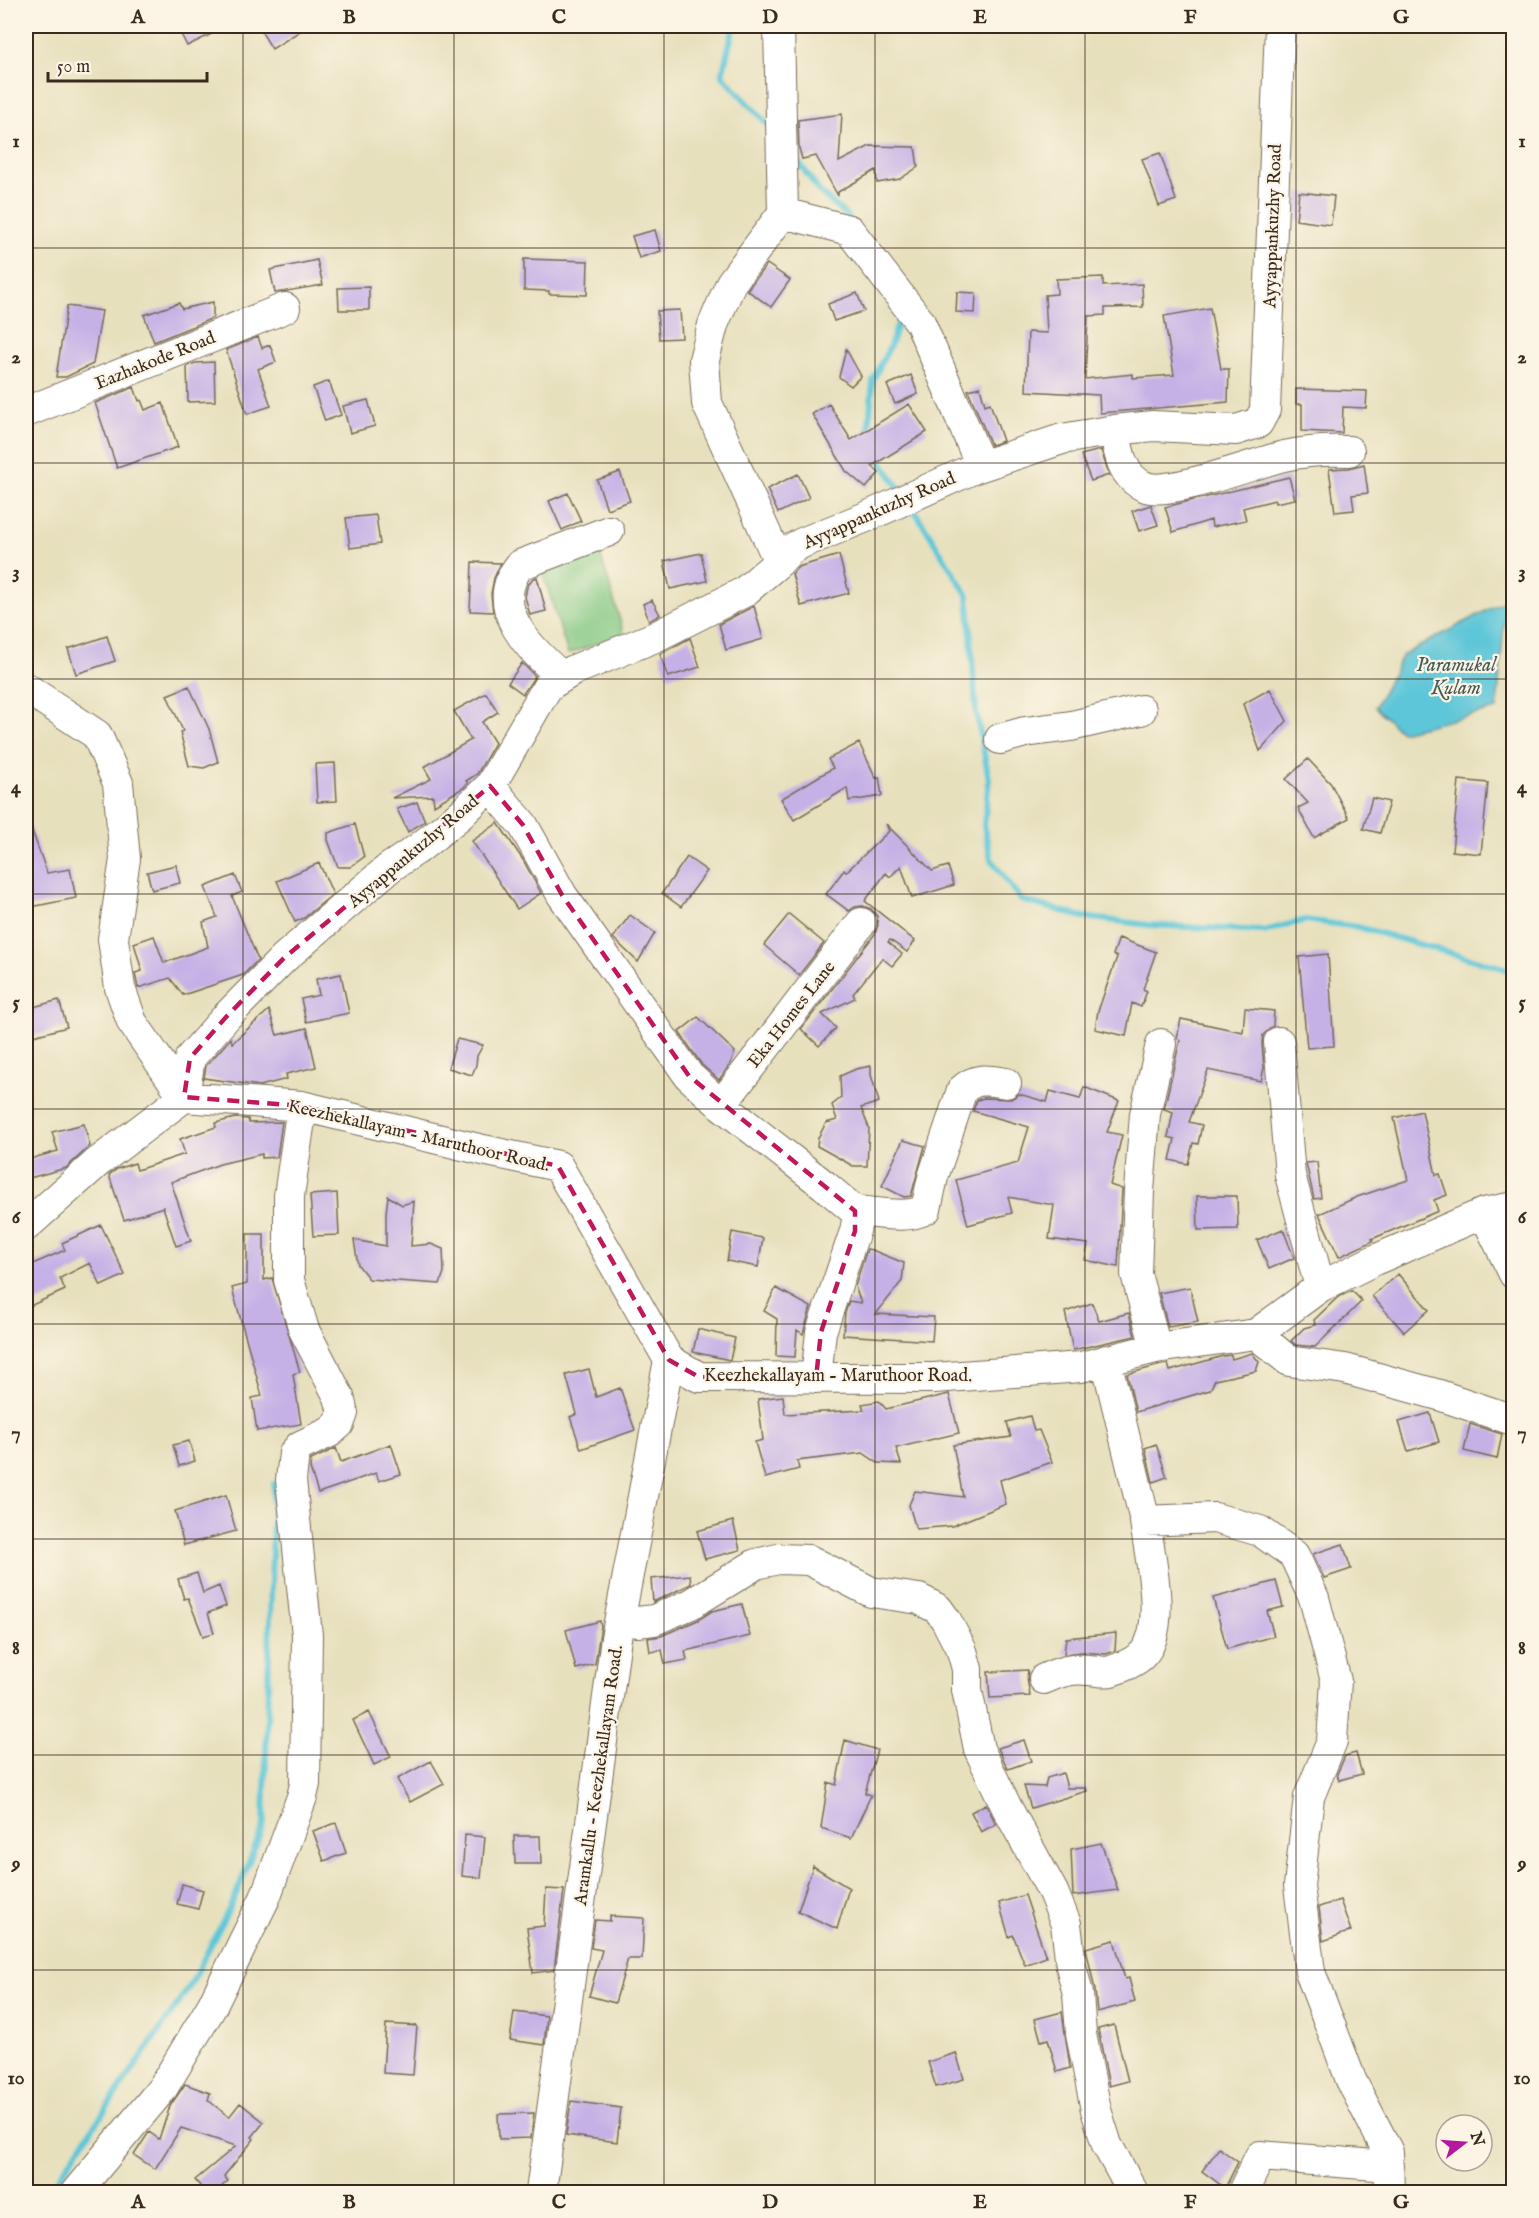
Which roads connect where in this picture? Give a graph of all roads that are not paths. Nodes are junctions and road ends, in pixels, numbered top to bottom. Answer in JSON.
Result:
{"nodes":[{"id":1,"x":779,"y":26,"type":"edge"},
{"id":2,"x":1280,"y":26,"type":"edge"},
{"id":3,"x":783,"y":213,"type":"junction"},
{"id":4,"x":285,"y":308,"type":"dead end"},
{"id":5,"x":26,"y":412,"type":"edge"},
{"id":6,"x":1115,"y":430,"type":"junction"},
{"id":7,"x":1349,"y":451,"type":"dead end"},
{"id":8,"x":981,"y":466,"type":"junction"},
{"id":9,"x":609,"y":531,"type":"dead end"},
{"id":10,"x":779,"y":562,"type":"junction"},
{"id":11,"x":562,"y":677,"type":"junction"},
{"id":12,"x":26,"y":688,"type":"edge"},
{"id":13,"x":1142,"y":710,"type":"dead end"},
{"id":14,"x":1000,"y":739,"type":"dead end"},
{"id":15,"x":490,"y":786,"type":"junction"},
{"id":16,"x":861,"y":922,"type":"dead end"},
{"id":17,"x":1279,"y":1042,"type":"dead end"},
{"id":18,"x":1161,"y":1044,"type":"dead end"},
{"id":19,"x":1006,"y":1083,"type":"dead end"},
{"id":20,"x":184,"y":1097,"type":"junction"},
{"id":21,"x":721,"y":1105,"type":"junction"},
{"id":22,"x":302,"y":1106,"type":"junction"},
{"id":23,"x":1514,"y":1207,"type":"edge"},
{"id":24,"x":855,"y":1211,"type":"junction"},
{"id":25,"x":1484,"y":1213,"type":"junction"},
{"id":26,"x":26,"y":1226,"type":"edge"},
{"id":27,"x":1514,"y":1274,"type":"edge"},
{"id":28,"x":1320,"y":1287,"type":"junction"},
{"id":29,"x":1256,"y":1334,"type":"junction"},
{"id":30,"x":1156,"y":1348,"type":"junction"},
{"id":31,"x":669,"y":1360,"type":"junction"},
{"id":32,"x":1106,"y":1360,"type":"junction"},
{"id":33,"x":816,"y":1377,"type":"junction"},
{"id":34,"x":1510,"y":1419,"type":"dead end"},
{"id":35,"x":1145,"y":1521,"type":"junction"},
{"id":36,"x":620,"y":1618,"type":"junction"},
{"id":37,"x":1044,"y":1679,"type":"dead end"},
{"id":38,"x":1389,"y":2180,"type":"edge"},
{"id":39,"x":76,"y":2193,"type":"edge"},
{"id":40,"x":542,"y":2193,"type":"edge"},
{"id":41,"x":1132,"y":2193,"type":"edge"},
{"id":42,"x":1242,"y":2193,"type":"edge"}],
"edges":[{"from":1,"to":3,"type":"street"},
{"from":2,"to":6,"type":"street","name":"Ayyappankuzhy Road"},
{"from":3,"to":8,"type":"street"},
{"from":3,"to":10,"type":"street"},
{"from":4,"to":5,"type":"street","name":"Eazhakode Road"},
{"from":6,"to":7,"type":"street"},
{"from":6,"to":8,"type":"street","name":"Ayyappankuzhy Road"},
{"from":8,"to":10,"type":"street","name":"Ayyappankuzhy Road"},
{"from":9,"to":11,"type":"street"},
{"from":10,"to":11,"type":"street","name":"Ayyappankuzhy Road"},
{"from":11,"to":15,"type":"street","name":"Ayyappankuzhy Road"},
{"from":12,"to":20,"type":"street"},
{"from":13,"to":14,"type":"street"},
{"from":15,"to":20,"type":"street","name":"Ayyappankuzhy Road"},
{"from":15,"to":21,"type":"street"},
{"from":16,"to":21,"type":"street","name":"Eka Homes Lane"},
{"from":17,"to":28,"type":"street"},
{"from":18,"to":30,"type":"street"},
{"from":19,"to":24,"type":"street"},
{"from":20,"to":22,"type":"street","name":"Keezhekallayam - Maruthoor Road."},
{"from":20,"to":26,"type":"street"},
{"from":21,"to":24,"type":"street"},
{"from":22,"to":31,"type":"street","name":"Keezhekallayam - Maruthoor Road."},
{"from":22,"to":39,"type":"street"},
{"from":23,"to":25,"type":"street","name":"Keezhekallayam - Maruthoor Road."},
{"from":24,"to":33,"type":"street"},
{"from":25,"to":27,"type":"street"},
{"from":25,"to":28,"type":"street","name":"Keezhekallayam - Maruthoor Road."},
{"from":28,"to":29,"type":"street","name":"Keezhekallayam - Maruthoor Road."},
{"from":29,"to":30,"type":"street","name":"Keezhekallayam - Maruthoor Road."},
{"from":29,"to":34,"type":"street"},
{"from":30,"to":32,"type":"street","name":"Keezhekallayam - Maruthoor Road."},
{"from":31,"to":33,"type":"street","name":"Keezhekallayam - Maruthoor Road."},
{"from":31,"to":36,"type":"street","name":"Aramkallu - Keezhekallayam Road."},
{"from":32,"to":33,"type":"street","name":"Keezhekallayam - Maruthoor Road."},
{"from":32,"to":35,"type":"street"},
{"from":35,"to":37,"type":"street"},
{"from":35,"to":38,"type":"street"},
{"from":36,"to":40,"type":"street","name":"Aramkallu - Keezhekallayam Road."},
{"from":36,"to":41,"type":"street"},
{"from":38,"to":42,"type":"street"}]}
